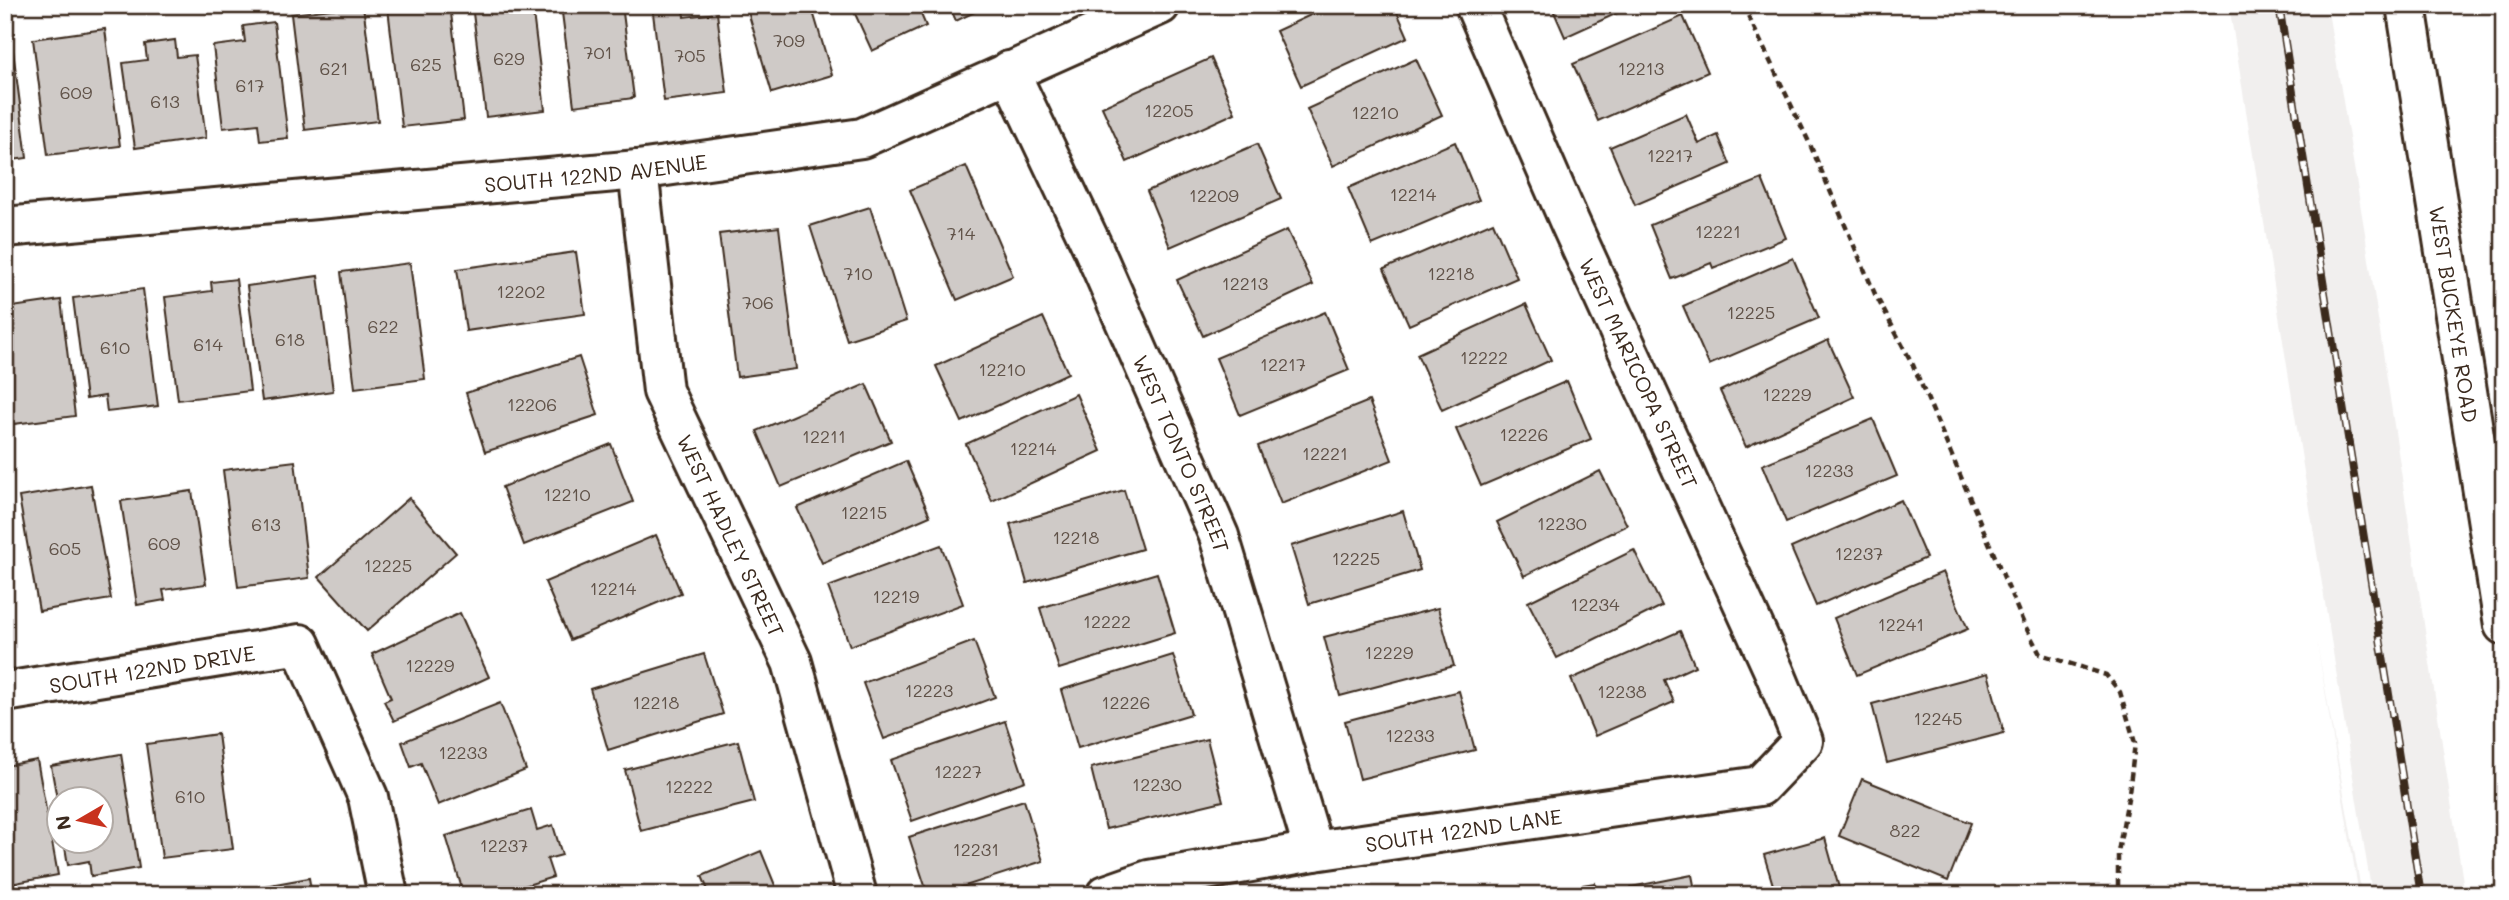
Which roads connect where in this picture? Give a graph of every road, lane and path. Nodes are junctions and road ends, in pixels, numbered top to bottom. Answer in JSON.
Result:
{"nodes":[{"id":1,"x":1160,"y":5,"type":"edge"},
{"id":2,"x":1475,"y":5,"type":"edge"},
{"id":3,"x":1743,"y":5,"type":"edge"},
{"id":4,"x":2406,"y":5,"type":"edge"},
{"id":5,"x":1009,"y":71,"type":"junction"},
{"id":6,"x":638,"y":170,"type":"junction"},
{"id":7,"x":5,"y":227,"type":"edge"},
{"id":8,"x":2504,"y":625,"type":"edge"},
{"id":9,"x":5,"y":692,"type":"edge"},
{"id":10,"x":1803,"y":741,"type":"joint"},
{"id":11,"x":1314,"y":851,"type":"junction"},
{"id":12,"x":388,"y":895,"type":"edge"},
{"id":13,"x":857,"y":895,"type":"edge"},
{"id":14,"x":1106,"y":895,"type":"edge"},
{"id":15,"x":2118,"y":895,"type":"edge"}],
"edges":[{"from":1,"to":5,"type":"street","name":"SOUTH 122ND AVENUE"},
{"from":2,"to":10,"type":"street","name":"WEST MARICOPA STREET"},
{"from":3,"to":15,"type":"path"},
{"from":4,"to":8,"type":"street","name":"WEST BUCKEYE ROAD"},
{"from":5,"to":6,"type":"street","name":"SOUTH 122ND AVENUE"},
{"from":5,"to":11,"type":"street","name":"WEST TONTO STREET"},
{"from":6,"to":7,"type":"street","name":"SOUTH 122ND AVENUE"},
{"from":6,"to":13,"type":"street","name":"WEST HADLEY STREET"},
{"from":9,"to":12,"type":"street","name":"SOUTH 122ND DRIVE"},
{"from":10,"to":11,"type":"street","name":"SOUTH 122ND LANE"},
{"from":11,"to":14,"type":"street","name":"SOUTH 122ND LANE"}]}
